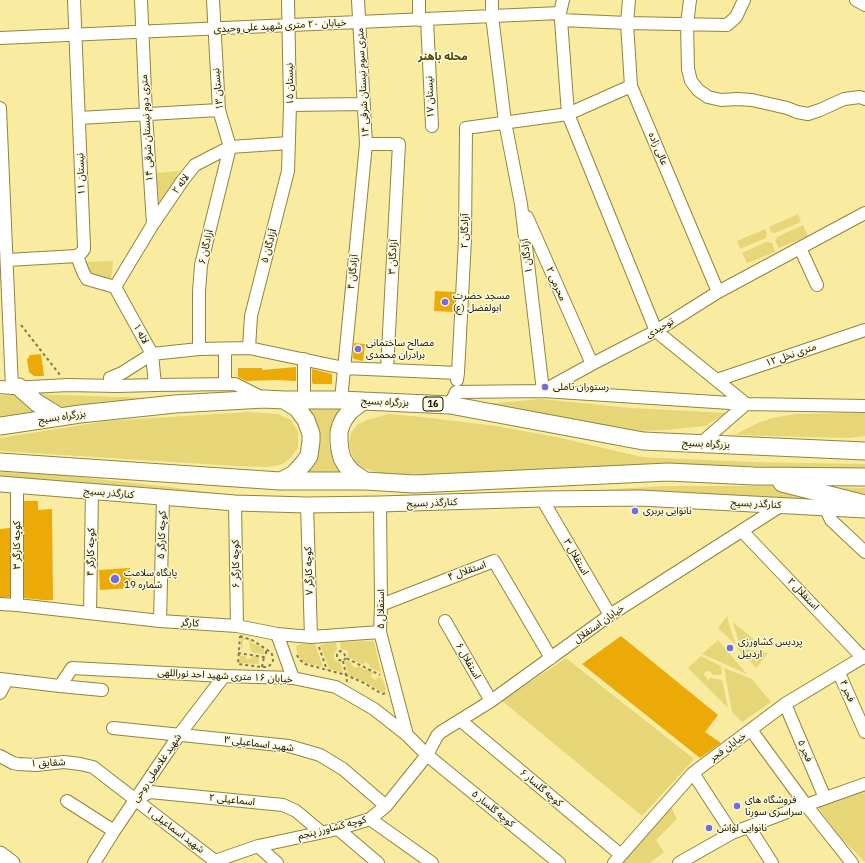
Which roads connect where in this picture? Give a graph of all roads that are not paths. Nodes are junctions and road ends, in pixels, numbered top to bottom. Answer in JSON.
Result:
{"nodes":[{"id":1,"x":74,"y":0,"type":"edge"},
{"id":2,"x":141,"y":0,"type":"edge"},
{"id":3,"x":213,"y":0,"type":"edge"},
{"id":4,"x":288,"y":0,"type":"edge"},
{"id":5,"x":358,"y":0,"type":"edge"},
{"id":6,"x":419,"y":0,"type":"edge"},
{"id":7,"x":492,"y":0,"type":"edge"},
{"id":8,"x":563,"y":0,"type":"edge"},
{"id":9,"x":629,"y":0,"type":"edge"},
{"id":10,"x":690,"y":0,"type":"edge"},
{"id":11,"x":744,"y":0,"type":"edge"},
{"id":12,"x":856,"y":0,"type":"edge"},
{"id":13,"x":865,"y":5,"type":"edge"},
{"id":14,"x":492,"y":16,"type":"junction"},
{"id":15,"x":561,"y":17,"type":"junction"},
{"id":16,"x":423,"y":20,"type":"junction"},
{"id":17,"x":359,"y":22,"type":"junction"},
{"id":18,"x":627,"y":23,"type":"junction"},
{"id":19,"x":687,"y":24,"type":"junction"},
{"id":20,"x":289,"y":26,"type":"junction"},
{"id":21,"x":214,"y":29,"type":"junction"},
{"id":22,"x":142,"y":32,"type":"junction"},
{"id":23,"x":75,"y":35,"type":"junction"},
{"id":24,"x":0,"y":38,"type":"edge"},
{"id":25,"x":630,"y":86,"type":"junction"},
{"id":26,"x":865,"y":99,"type":"edge"},
{"id":27,"x":364,"y":104,"type":"junction"},
{"id":28,"x":290,"y":105,"type":"junction"},
{"id":29,"x":0,"y":108,"type":"edge"},
{"id":30,"x":219,"y":110,"type":"junction"},
{"id":31,"x":146,"y":114,"type":"junction"},
{"id":32,"x":568,"y":114,"type":"junction"},
{"id":33,"x":79,"y":118,"type":"junction"},
{"id":34,"x":505,"y":122,"type":"junction"},
{"id":35,"x":432,"y":126,"type":"dead end"},
{"id":36,"x":289,"y":143,"type":"junction"},
{"id":37,"x":366,"y":144,"type":"junction"},
{"id":38,"x":230,"y":147,"type":"junction"},
{"id":39,"x":210,"y":157,"type":"junction"},
{"id":40,"x":225,"y":169,"type":"junction"},
{"id":41,"x":521,"y":204,"type":"junction"},
{"id":42,"x":2,"y":207,"type":"edge"},
{"id":43,"x":865,"y":213,"type":"edge"},
{"id":44,"x":153,"y":224,"type":"junction"},
{"id":45,"x":800,"y":248,"type":"junction"},
{"id":46,"x":77,"y":256,"type":"junction"},
{"id":47,"x":6,"y":260,"type":"junction"},
{"id":48,"x":548,"y":265,"type":"junction"},
{"id":49,"x":529,"y":271,"type":"junction"},
{"id":50,"x":817,"y":285,"type":"dead end"},
{"id":51,"x":115,"y":287,"type":"junction"},
{"id":52,"x":718,"y":292,"type":"junction"},
{"id":53,"x":865,"y":330,"type":"edge"},
{"id":54,"x":656,"y":331,"type":"junction"},
{"id":55,"x":226,"y":348,"type":"junction"},
{"id":56,"x":249,"y":348,"type":"junction"},
{"id":57,"x":199,"y":349,"type":"junction"},
{"id":58,"x":152,"y":354,"type":"junction"},
{"id":59,"x":304,"y":359,"type":"junction"},
{"id":60,"x":592,"y":364,"type":"junction"},
{"id":61,"x":344,"y":368,"type":"junction"},
{"id":62,"x":387,"y":370,"type":"junction"},
{"id":63,"x":458,"y":374,"type":"junction"},
{"id":64,"x":717,"y":380,"type":"junction"},
{"id":65,"x":225,"y":384,"type":"junction"},
{"id":66,"x":155,"y":385,"type":"junction"},
{"id":67,"x":110,"y":386,"type":"junction"},
{"id":68,"x":10,"y":387,"type":"edge"},
{"id":69,"x":543,"y":391,"type":"junction"},
{"id":70,"x":264,"y":398,"type":"junction"},
{"id":71,"x":453,"y":398,"type":"junction"},
{"id":72,"x":284,"y":400,"type":"junction"},
{"id":73,"x":304,"y":400,"type":"junction"},
{"id":74,"x":340,"y":400,"type":"junction"},
{"id":75,"x":363,"y":401,"type":"junction"},
{"id":76,"x":746,"y":404,"type":"junction"},
{"id":77,"x":865,"y":406,"type":"edge"},
{"id":78,"x":60,"y":417,"type":"junction"},
{"id":79,"x":0,"y":426,"type":"edge"},
{"id":80,"x":700,"y":444,"type":"junction"},
{"id":81,"x":860,"y":451,"type":"edge"},
{"id":82,"x":0,"y":462,"type":"edge"},
{"id":83,"x":754,"y":476,"type":"junction"},
{"id":84,"x":865,"y":477,"type":"edge"},
{"id":85,"x":280,"y":481,"type":"junction"},
{"id":86,"x":365,"y":481,"type":"junction"},
{"id":87,"x":0,"y":484,"type":"edge"},
{"id":88,"x":17,"y":484,"type":"junction"},
{"id":89,"x":92,"y":491,"type":"junction"},
{"id":90,"x":163,"y":497,"type":"junction"},
{"id":91,"x":542,"y":499,"type":"junction"},
{"id":92,"x":235,"y":503,"type":"junction"},
{"id":93,"x":380,"y":504,"type":"junction"},
{"id":94,"x":865,"y":504,"type":"edge"},
{"id":95,"x":307,"y":505,"type":"junction"},
{"id":96,"x":782,"y":505,"type":"junction"},
{"id":97,"x":825,"y":508,"type":"junction"},
{"id":98,"x":865,"y":510,"type":"edge"},
{"id":99,"x":742,"y":531,"type":"junction"},
{"id":100,"x":865,"y":552,"type":"edge"},
{"id":101,"x":0,"y":604,"type":"edge"},
{"id":102,"x":17,"y":605,"type":"junction"},
{"id":103,"x":381,"y":605,"type":"junction"},
{"id":104,"x":90,"y":613,"type":"junction"},
{"id":105,"x":610,"y":615,"type":"junction"},
{"id":106,"x":160,"y":620,"type":"junction"},
{"id":107,"x":445,"y":621,"type":"dead end"},
{"id":108,"x":237,"y":626,"type":"junction"},
{"id":109,"x":380,"y":632,"type":"junction"},
{"id":110,"x":277,"y":634,"type":"junction"},
{"id":111,"x":314,"y":639,"type":"junction"},
{"id":112,"x":864,"y":657,"type":"edge"},
{"id":113,"x":551,"y":658,"type":"junction"},
{"id":114,"x":839,"y":672,"type":"junction"},
{"id":115,"x":224,"y":676,"type":"junction"},
{"id":116,"x":293,"y":678,"type":"junction"},
{"id":117,"x":4,"y":679,"type":"edge"},
{"id":118,"x":60,"y":686,"type":"junction"},
{"id":119,"x":102,"y":690,"type":"dead end"},
{"id":120,"x":0,"y":693,"type":"edge"},
{"id":121,"x":490,"y":701,"type":"junction"},
{"id":122,"x":784,"y":704,"type":"junction"},
{"id":123,"x":460,"y":720,"type":"junction"},
{"id":124,"x":113,"y":728,"type":"dead end"},
{"id":125,"x":751,"y":730,"type":"junction"},
{"id":126,"x":865,"y":732,"type":"edge"},
{"id":127,"x":178,"y":735,"type":"junction"},
{"id":128,"x":407,"y":735,"type":"junction"},
{"id":129,"x":427,"y":755,"type":"junction"},
{"id":130,"x":0,"y":756,"type":"edge"},
{"id":131,"x":693,"y":773,"type":"junction"},
{"id":132,"x":865,"y":784,"type":"edge"},
{"id":133,"x":825,"y":798,"type":"junction"},
{"id":134,"x":135,"y":799,"type":"junction"},
{"id":135,"x":67,"y":801,"type":"dead end"},
{"id":136,"x":806,"y":805,"type":"junction"},
{"id":137,"x":386,"y":806,"type":"junction"},
{"id":138,"x":370,"y":819,"type":"junction"},
{"id":139,"x":748,"y":827,"type":"junction"},
{"id":140,"x":338,"y":829,"type":"junction"},
{"id":141,"x":114,"y":831,"type":"junction"},
{"id":142,"x":322,"y":832,"type":"junction"},
{"id":143,"x":732,"y":833,"type":"junction"},
{"id":144,"x":258,"y":846,"type":"junction"},
{"id":145,"x":0,"y":854,"type":"edge"},
{"id":146,"x":618,"y":859,"type":"edge"},
{"id":147,"x":215,"y":862,"type":"edge"},
{"id":148,"x":682,"y":862,"type":"edge"},
{"id":149,"x":12,"y":863,"type":"edge"},
{"id":150,"x":94,"y":863,"type":"edge"},
{"id":151,"x":277,"y":863,"type":"edge"},
{"id":152,"x":378,"y":863,"type":"edge"},
{"id":153,"x":432,"y":863,"type":"edge"},
{"id":154,"x":559,"y":863,"type":"edge"},
{"id":155,"x":772,"y":863,"type":"edge"},
{"id":156,"x":852,"y":863,"type":"edge"}],
"edges":[{"from":1,"to":23,"type":"street","name":"نیستان ۱۱"},
{"from":2,"to":22,"type":"street","name":"۱۴ متری دوم نیستان شرقی"},
{"from":3,"to":21,"type":"street","name":"نیستان ۱۳"},
{"from":4,"to":20,"type":"street","name":"نیستان ۱۵"},
{"from":5,"to":17,"type":"street","name":"۱۴ متری سوم نیستان شرقی"},
{"from":6,"to":16,"type":"street","name":"نیستان ۱۷"},
{"from":7,"to":14,"type":"street","name":"آزادگان ۱"},
{"from":8,"to":15,"type":"street"},
{"from":9,"to":18,"type":"street","name":"عالی زاده"},
{"from":10,"to":19,"type":"street"},
{"from":11,"to":19,"type":"street","name":"خیابان ۲۰ متری شهید علی وحیدی"},
{"from":12,"to":13,"type":"street"},
{"from":14,"to":15,"type":"street","name":"خیابان ۲۰ متری شهید علی وحیدی"},
{"from":14,"to":16,"type":"street","name":"خیابان ۲۰ متری شهید علی وحیدی"},
{"from":14,"to":34,"type":"street","name":"آزادگان ۱"},
{"from":15,"to":18,"type":"street","name":"خیابان ۲۰ متری شهید علی وحیدی"},
{"from":15,"to":32,"type":"street"},
{"from":16,"to":17,"type":"street","name":"خیابان ۲۰ متری شهید علی وحیدی"},
{"from":16,"to":35,"type":"street","name":"نیستان ۱۷"},
{"from":17,"to":20,"type":"street","name":"خیابان ۲۰ متری شهید علی وحیدی"},
{"from":17,"to":27,"type":"street","name":"۱۴ متری سوم نیستان شرقی"},
{"from":18,"to":19,"type":"street","name":"خیابان ۲۰ متری شهید علی وحیدی"},
{"from":18,"to":25,"type":"street","name":"عالی زاده"},
{"from":19,"to":26,"type":"street"},
{"from":20,"to":21,"type":"street","name":"خیابان ۲۰ متری شهید علی وحیدی"},
{"from":20,"to":28,"type":"street","name":"نیستان ۱۵"},
{"from":21,"to":22,"type":"street","name":"خیابان ۲۰ متری شهید علی وحیدی"},
{"from":21,"to":30,"type":"street","name":"نیستان ۱۳"},
{"from":22,"to":23,"type":"street","name":"خیابان ۲۰ متری شهید علی وحیدی"},
{"from":22,"to":31,"type":"street","name":"۱۴ متری دوم نیستان شرقی"},
{"from":23,"to":24,"type":"street","name":"خیابان ۲۰ متری شهید علی وحیدی"},
{"from":23,"to":33,"type":"street","name":"نیستان ۱۱"},
{"from":25,"to":32,"type":"street"},
{"from":25,"to":52,"type":"street","name":"عالی زاده"},
{"from":27,"to":28,"type":"street"},
{"from":27,"to":37,"type":"street","name":"۱۴ متری سوم نیستان شرقی"},
{"from":28,"to":36,"type":"street","name":"نیستان ۱۵"},
{"from":29,"to":42,"type":"street"},
{"from":30,"to":31,"type":"street"},
{"from":30,"to":38,"type":"street","name":"نیستان ۱۳"},
{"from":31,"to":33,"type":"street"},
{"from":31,"to":44,"type":"street","name":"۱۴ متری دوم نیستان شرقی"},
{"from":32,"to":34,"type":"street"},
{"from":32,"to":54,"type":"street"},
{"from":33,"to":46,"type":"street","name":"نیستان ۱۱"},
{"from":34,"to":41,"type":"street","name":"آزادگان ۱"},
{"from":34,"to":63,"type":"street","name":"آزادگان ۲"},
{"from":36,"to":38,"type":"street","name":"لاله ۲"},
{"from":36,"to":56,"type":"street","name":"آزادگان ۵"},
{"from":37,"to":61,"type":"street","name":"آزادگان ۴"},
{"from":37,"to":62,"type":"street","name":"آزادگان ۳"},
{"from":38,"to":39,"type":"street","name":"لاله ۲"},
{"from":38,"to":40,"type":"street","name":"آزادگان ۶"},
{"from":39,"to":40,"type":"street"},
{"from":39,"to":44,"type":"street","name":"لاله ۲"},
{"from":40,"to":57,"type":"street","name":"آزادگان ۶"},
{"from":41,"to":48,"type":"street","name":"محرمی ۲"},
{"from":41,"to":49,"type":"street","name":"آزادگان ۱"},
{"from":42,"to":47,"type":"street"},
{"from":43,"to":45,"type":"street","name":"توحیدی"},
{"from":44,"to":51,"type":"street","name":"لاله ۲"},
{"from":45,"to":50,"type":"street"},
{"from":45,"to":52,"type":"street","name":"توحیدی"},
{"from":46,"to":47,"type":"street"},
{"from":46,"to":51,"type":"street"},
{"from":47,"to":68,"type":"street"},
{"from":48,"to":49,"type":"street"},
{"from":48,"to":60,"type":"street","name":"محرمی ۲"},
{"from":49,"to":69,"type":"street","name":"آزادگان ۱"},
{"from":51,"to":58,"type":"street","name":"لاله ۱"},
{"from":52,"to":54,"type":"street","name":"توحیدی"},
{"from":53,"to":64,"type":"street","name":"۱۲ متری نخل"},
{"from":54,"to":60,"type":"street","name":"توحیدی"},
{"from":54,"to":64,"type":"street"},
{"from":55,"to":56,"type":"street"},
{"from":55,"to":57,"type":"street"},
{"from":55,"to":65,"type":"street"},
{"from":56,"to":59,"type":"street"},
{"from":57,"to":58,"type":"street"},
{"from":58,"to":66,"type":"street","name":"لاله ۱"},
{"from":58,"to":67,"type":"street"},
{"from":59,"to":61,"type":"street"},
{"from":59,"to":73,"type":"street"},
{"from":60,"to":69,"type":"street","name":"توحیدی"},
{"from":61,"to":62,"type":"street"},
{"from":61,"to":74,"type":"street","name":"آزادگان ۴"},
{"from":62,"to":63,"type":"street"},
{"from":63,"to":71,"type":"street"},
{"from":64,"to":76,"type":"street"},
{"from":65,"to":66,"type":"street"},
{"from":65,"to":70,"type":"street"},
{"from":66,"to":67,"type":"street"},
{"from":67,"to":68,"type":"street"},
{"from":68,"to":78,"type":"highway"},
{"from":69,"to":71,"type":"street","name":"توحیدی"},
{"from":69,"to":76,"type":"street"},
{"from":70,"to":72,"type":"highway","name":"بزرگراه بسیج","number":"16"},
{"from":70,"to":78,"type":"highway","name":"بزرگراه بسیج","number":"16"},
{"from":71,"to":75,"type":"highway","name":"بزرگراه بسیج","number":"16"},
{"from":71,"to":80,"type":"highway","name":"بزرگراه بسیج","number":"16"},
{"from":72,"to":73,"type":"highway","name":"بزرگراه بسیج","number":"16"},
{"from":72,"to":85,"type":"highway"},
{"from":73,"to":74,"type":"highway","name":"بزرگراه بسیج","number":"16"},
{"from":74,"to":75,"type":"highway","name":"بزرگراه بسیج","number":"16"},
{"from":75,"to":86,"type":"highway"},
{"from":76,"to":77,"type":"street"},
{"from":76,"to":80,"type":"street"},
{"from":78,"to":79,"type":"highway","name":"بزرگراه بسیج","number":"16"},
{"from":80,"to":81,"type":"highway","name":"بزرگراه بسیج","number":"16"},
{"from":82,"to":85,"type":"highway"},
{"from":83,"to":84,"type":"highway"},
{"from":83,"to":86,"type":"highway"},
{"from":83,"to":94,"type":"highway"},
{"from":85,"to":86,"type":"highway"},
{"from":87,"to":88,"type":"main road","name":"کنارگذر بسیج"},
{"from":88,"to":89,"type":"main road","name":"کنارگذر بسیج"},
{"from":88,"to":102,"type":"street","name":"کوچه کارگر ۳"},
{"from":89,"to":90,"type":"main road","name":"کنارگذر بسیج"},
{"from":89,"to":104,"type":"street","name":"کوچه کارگر ۴"},
{"from":90,"to":92,"type":"main road","name":"کنارگذر بسیج"},
{"from":90,"to":106,"type":"street","name":"کوچه کارگر ۵"},
{"from":91,"to":93,"type":"main road","name":"کنارگذر بسیج"},
{"from":91,"to":96,"type":"main road","name":"کنارگذر بسیج"},
{"from":91,"to":105,"type":"street","name":"استقلال ۳"},
{"from":92,"to":95,"type":"main road","name":"کنارگذر بسیج"},
{"from":92,"to":108,"type":"street","name":"کوچه کارگر ۶"},
{"from":93,"to":95,"type":"main road","name":"کنارگذر بسیج"},
{"from":93,"to":103,"type":"street","name":"استقلال ۵"},
{"from":95,"to":111,"type":"street","name":"کوچه کارگر ۷"},
{"from":96,"to":97,"type":"main road","name":"کنارگذر بسیج"},
{"from":96,"to":99,"type":"street","name":"خیابان استقلال"},
{"from":97,"to":98,"type":"main road","name":"کنارگذر بسیج"},
{"from":97,"to":100,"type":"street"},
{"from":99,"to":105,"type":"street","name":"خیابان استقلال"},
{"from":99,"to":112,"type":"street","name":"استقلال ۲"},
{"from":101,"to":102,"type":"street","name":"کارگر"},
{"from":102,"to":104,"type":"street","name":"کارگر"},
{"from":103,"to":109,"type":"street","name":"استقلال ۵"},
{"from":103,"to":113,"type":"street","name":"استقلال ۴"},
{"from":104,"to":106,"type":"street","name":"کارگر"},
{"from":105,"to":113,"type":"street","name":"خیابان استقلال"},
{"from":106,"to":108,"type":"street","name":"کارگر"},
{"from":107,"to":121,"type":"street","name":"استقلال ۶"},
{"from":108,"to":110,"type":"street","name":"کارگر"},
{"from":109,"to":111,"type":"street","name":"کارگر"},
{"from":109,"to":128,"type":"street","name":"استقلال ۵"},
{"from":110,"to":111,"type":"street","name":"کارگر"},
{"from":110,"to":116,"type":"street"},
{"from":112,"to":114,"type":"street","name":"خیابان فجر"},
{"from":113,"to":121,"type":"street","name":"خیابان استقلال"},
{"from":114,"to":122,"type":"street","name":"خیابان فجر"},
{"from":114,"to":126,"type":"street","name":"فجر ۴"},
{"from":115,"to":116,"type":"street","name":"خیابان ۱۶ متری شهید احد نوراللهی"},
{"from":115,"to":118,"type":"street","name":"خیابان ۱۶ متری شهید احد نوراللهی"},
{"from":115,"to":127,"type":"street","name":"شهید غلامعلی روحی"},
{"from":116,"to":128,"type":"street","name":"خیابان ۱۶ متری شهید احد نوراللهی"},
{"from":117,"to":118,"type":"street"},
{"from":117,"to":120,"type":"street"},
{"from":118,"to":119,"type":"street"},
{"from":121,"to":123,"type":"street","name":"خیابان استقلال"},
{"from":122,"to":125,"type":"street","name":"خیابان فجر"},
{"from":122,"to":133,"type":"street","name":"فجر ۵"},
{"from":123,"to":129,"type":"street","name":"خیابان استقلال"},
{"from":123,"to":146,"type":"street","name":"کوچه گلسار ۶"},
{"from":124,"to":127,"type":"street","name":"شهید اسماعیلی ۳"},
{"from":125,"to":131,"type":"street","name":"خیابان فجر"},
{"from":125,"to":136,"type":"street"},
{"from":127,"to":134,"type":"street","name":"شهید غلامعلی روحی"},
{"from":127,"to":137,"type":"street","name":"شهید اسماعیلی ۳"},
{"from":128,"to":129,"type":"street","name":"خیابان ۱۶ متری شهید احد نوراللهی"},
{"from":129,"to":137,"type":"street","name":"کوچه کشاورز پنجم"},
{"from":129,"to":154,"type":"street","name":"کوچه گلسار ۵"},
{"from":130,"to":134,"type":"street","name":"شقایق ۱"},
{"from":131,"to":143,"type":"street"},
{"from":131,"to":146,"type":"street","name":"خیابان فجر"},
{"from":132,"to":133,"type":"street"},
{"from":133,"to":136,"type":"street"},
{"from":134,"to":141,"type":"street","name":"شهید غلامعلی روحی"},
{"from":134,"to":142,"type":"street","name":"اسماعیلی ۲"},
{"from":134,"to":147,"type":"street","name":"شهید اسماعیلی ۱"},
{"from":135,"to":141,"type":"street"},
{"from":136,"to":139,"type":"street"},
{"from":136,"to":156,"type":"street"},
{"from":137,"to":138,"type":"street","name":"کوچه کشاورز پنجم"},
{"from":138,"to":140,"type":"street","name":"کوچه کشاورز پنجم"},
{"from":138,"to":153,"type":"street"},
{"from":139,"to":143,"type":"street"},
{"from":139,"to":155,"type":"street"},
{"from":140,"to":142,"type":"street","name":"کوچه کشاورز پنجم"},
{"from":140,"to":152,"type":"street"},
{"from":141,"to":150,"type":"street","name":"شهید غلامعلی روحی"},
{"from":142,"to":144,"type":"street","name":"کوچه کشاورز پنجم"},
{"from":143,"to":148,"type":"street"},
{"from":144,"to":147,"type":"street","name":"کوچه کشاورز پنجم"},
{"from":144,"to":151,"type":"street"},
{"from":145,"to":149,"type":"main road"}]}
